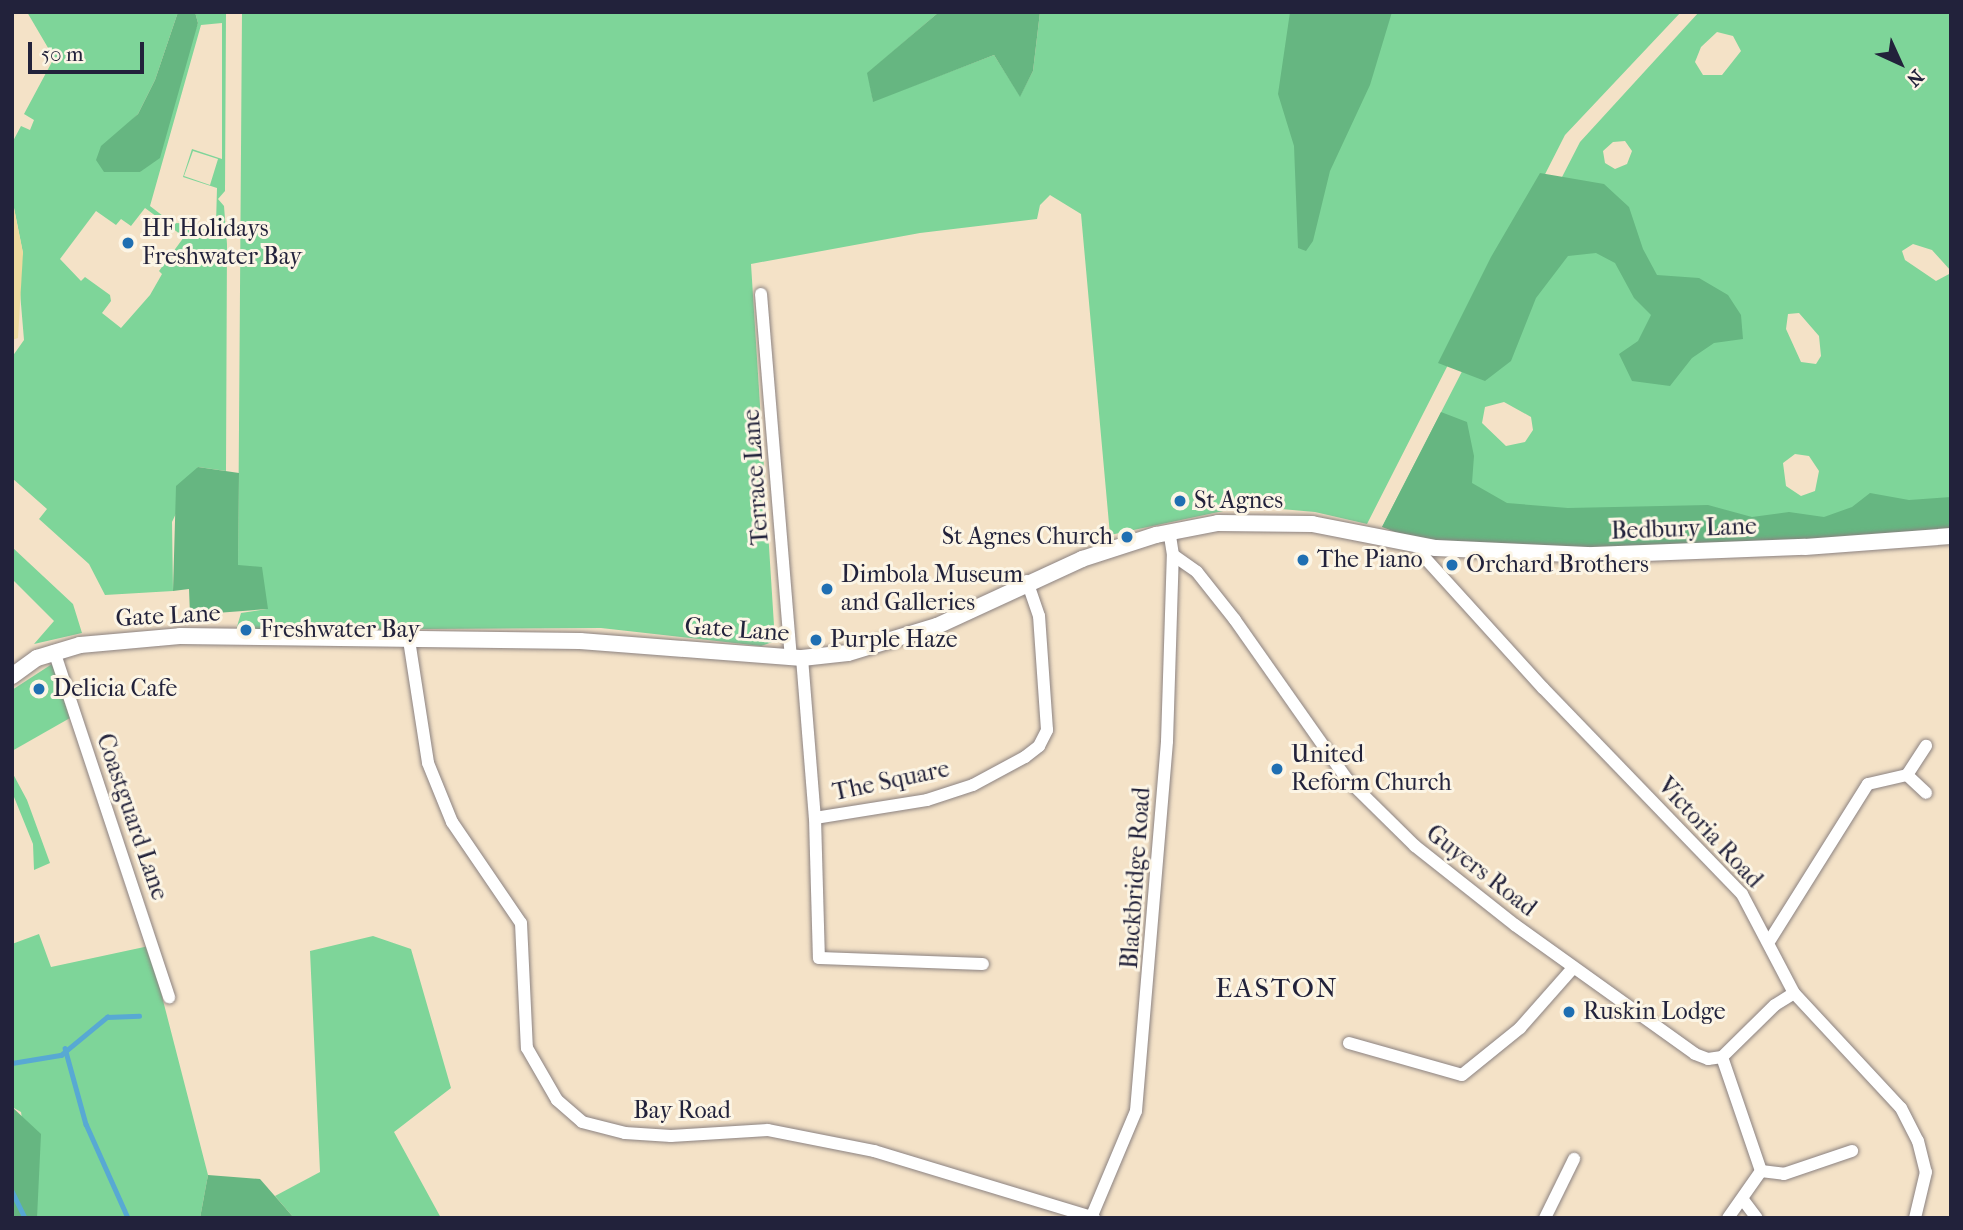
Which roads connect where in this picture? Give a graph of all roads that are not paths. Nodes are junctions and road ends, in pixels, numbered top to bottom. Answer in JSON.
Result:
{"nodes":[{"id":1,"x":761,"y":294,"type":"dead end"},
{"id":2,"x":1169,"y":531,"type":"junction"},
{"id":3,"x":1951,"y":536,"type":"edge"},
{"id":4,"x":1419,"y":546,"type":"junction"},
{"id":5,"x":1172,"y":555,"type":"junction"},
{"id":6,"x":1027,"y":581,"type":"junction"},
{"id":7,"x":409,"y":640,"type":"junction"},
{"id":8,"x":54,"y":651,"type":"junction"},
{"id":9,"x":796,"y":658,"type":"junction"},
{"id":10,"x":12,"y":676,"type":"edge"},
{"id":11,"x":1926,"y":746,"type":"dead end"},
{"id":12,"x":1907,"y":775,"type":"junction"},
{"id":13,"x":1926,"y":793,"type":"dead end"},
{"id":14,"x":815,"y":818,"type":"junction"},
{"id":15,"x":1770,"y":940,"type":"junction"},
{"id":16,"x":983,"y":964,"type":"dead end"},
{"id":17,"x":1573,"y":968,"type":"junction"},
{"id":18,"x":1794,"y":993,"type":"junction"},
{"id":19,"x":169,"y":997,"type":"dead end"},
{"id":20,"x":1349,"y":1043,"type":"dead end"},
{"id":21,"x":1723,"y":1057,"type":"junction"},
{"id":22,"x":1852,"y":1152,"type":"dead end"},
{"id":23,"x":1574,"y":1160,"type":"dead end"},
{"id":24,"x":1761,"y":1171,"type":"junction"},
{"id":25,"x":1744,"y":1201,"type":"junction"},
{"id":26,"x":1092,"y":1217,"type":"edge"},
{"id":27,"x":1545,"y":1218,"type":"edge"},
{"id":28,"x":1728,"y":1218,"type":"edge"},
{"id":29,"x":1757,"y":1218,"type":"edge"},
{"id":30,"x":1915,"y":1218,"type":"edge"}],
"edges":[{"from":1,"to":9,"type":"street","name":"Terrace Lane"},
{"from":2,"to":4,"type":"street","name":"Gate Lane"},
{"from":2,"to":5,"type":"street","name":"Blackbridge Road"},
{"from":2,"to":6,"type":"street","name":"Gate Lane"},
{"from":3,"to":4,"type":"street","name":"Bedbury Lane"},
{"from":4,"to":15,"type":"street","name":"Victoria Road"},
{"from":5,"to":17,"type":"street","name":"Guyers Road"},
{"from":5,"to":26,"type":"street","name":"Blackbridge Road"},
{"from":6,"to":9,"type":"street","name":"Gate Lane"},
{"from":6,"to":14,"type":"street","name":"The Square"},
{"from":7,"to":8,"type":"street","name":"Gate Lane"},
{"from":7,"to":9,"type":"street","name":"Gate Lane"},
{"from":7,"to":26,"type":"street","name":"Bay Road"},
{"from":8,"to":10,"type":"street","name":"Gate Lane"},
{"from":8,"to":19,"type":"street","name":"Coastguard Lane"},
{"from":9,"to":14,"type":"street","name":"The Square"},
{"from":11,"to":12,"type":"street"},
{"from":12,"to":13,"type":"street"},
{"from":12,"to":15,"type":"street"},
{"from":14,"to":16,"type":"street"},
{"from":15,"to":18,"type":"street","name":"Victoria Road"},
{"from":17,"to":20,"type":"street"},
{"from":17,"to":21,"type":"street","name":"Guyers Road"},
{"from":18,"to":21,"type":"street"},
{"from":18,"to":30,"type":"street","name":"Victoria Road"},
{"from":21,"to":24,"type":"street"},
{"from":22,"to":24,"type":"street"},
{"from":23,"to":27,"type":"street"},
{"from":24,"to":25,"type":"street"},
{"from":25,"to":28,"type":"street"},
{"from":25,"to":29,"type":"street"}]}
